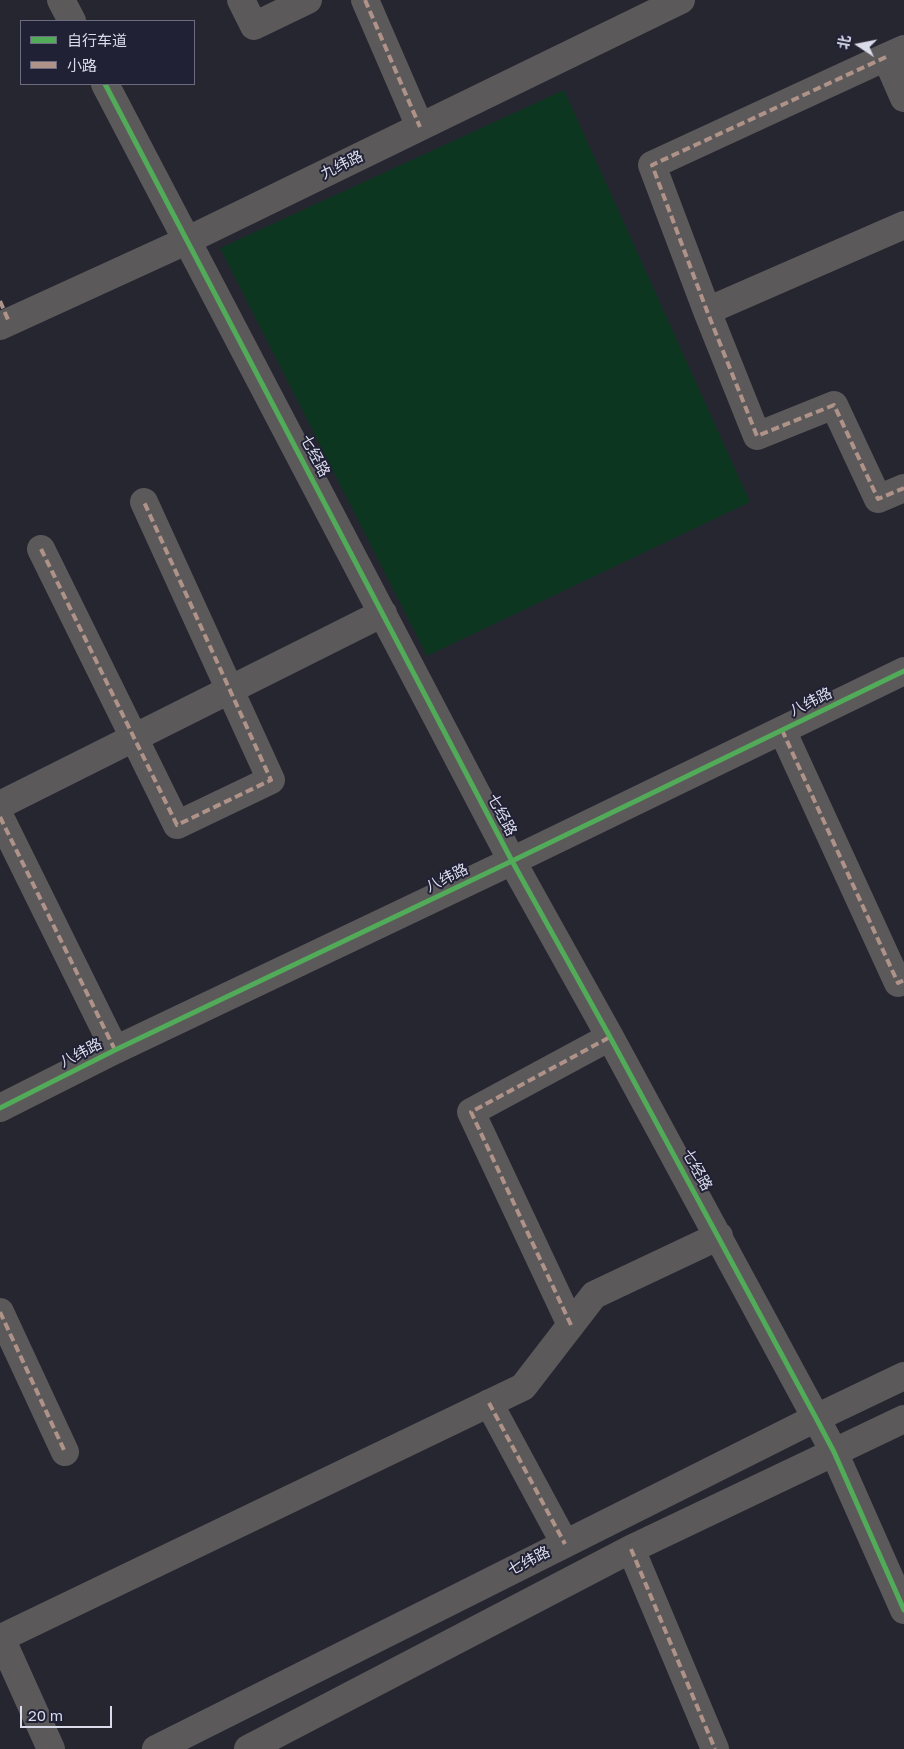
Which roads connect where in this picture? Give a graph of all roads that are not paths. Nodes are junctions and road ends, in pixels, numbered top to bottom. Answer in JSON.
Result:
{"nodes":[{"id":1,"x":61,"y":0,"type":"edge"},
{"id":2,"x":240,"y":0,"type":"edge"},
{"id":3,"x":308,"y":0,"type":"edge"},
{"id":4,"x":366,"y":0,"type":"edge"},
{"id":5,"x":682,"y":0,"type":"edge"},
{"id":6,"x":71,"y":20,"type":"edge"},
{"id":7,"x":895,"y":53,"type":"edge"},
{"id":8,"x":106,"y":85,"type":"edge"},
{"id":9,"x":904,"y":98,"type":"edge"},
{"id":10,"x":420,"y":127,"type":"junction"},
{"id":11,"x":904,"y":225,"type":"edge"},
{"id":12,"x":188,"y":240,"type":"junction"},
{"id":13,"x":707,"y":311,"type":"junction"},
{"id":14,"x":3,"y":317,"type":"edge"},
{"id":15,"x":904,"y":488,"type":"edge"},
{"id":16,"x":144,"y":502,"type":"dead end"},
{"id":17,"x":41,"y":549,"type":"dead end"},
{"id":18,"x":383,"y":613,"type":"junction"},
{"id":19,"x":904,"y":671,"type":"edge"},
{"id":20,"x":230,"y":690,"type":"junction"},
{"id":21,"x":782,"y":730,"type":"junction"},
{"id":22,"x":134,"y":738,"type":"junction"},
{"id":23,"x":0,"y":805,"type":"edge"},
{"id":24,"x":0,"y":816,"type":"edge"},
{"id":25,"x":512,"y":861,"type":"junction"},
{"id":26,"x":904,"y":980,"type":"edge"},
{"id":27,"x":610,"y":1037,"type":"junction"},
{"id":28,"x":115,"y":1050,"type":"junction"},
{"id":29,"x":0,"y":1108,"type":"edge"},
{"id":30,"x":718,"y":1236,"type":"junction"},
{"id":31,"x":0,"y":1312,"type":"edge"},
{"id":32,"x":571,"y":1325,"type":"junction"},
{"id":33,"x":904,"y":1376,"type":"edge"},
{"id":34,"x":489,"y":1403,"type":"junction"},
{"id":35,"x":816,"y":1418,"type":"junction"},
{"id":36,"x":904,"y":1419,"type":"edge"},
{"id":37,"x":65,"y":1452,"type":"dead end"},
{"id":38,"x":834,"y":1452,"type":"junction"},
{"id":39,"x":564,"y":1544,"type":"junction"},
{"id":40,"x":630,"y":1549,"type":"junction"},
{"id":41,"x":904,"y":1610,"type":"edge"},
{"id":42,"x":51,"y":1749,"type":"edge"},
{"id":43,"x":156,"y":1749,"type":"edge"},
{"id":44,"x":248,"y":1749,"type":"edge"},
{"id":45,"x":716,"y":1749,"type":"edge"}],
"edges":[{"from":1,"to":6,"type":"street"},
{"from":2,"to":3,"type":"street"},
{"from":4,"to":10,"type":"street"},
{"from":5,"to":10,"type":"street","name":"九纬路"},
{"from":7,"to":9,"type":"street"},
{"from":7,"to":13,"type":"street"},
{"from":8,"to":12,"type":"street","name":"七经路"},
{"from":10,"to":12,"type":"street","name":"九纬路"},
{"from":11,"to":13,"type":"street"},
{"from":12,"to":14,"type":"street","name":"九纬路"},
{"from":12,"to":18,"type":"street","name":"七经路"},
{"from":13,"to":15,"type":"street"},
{"from":16,"to":20,"type":"street"},
{"from":17,"to":22,"type":"street"},
{"from":18,"to":20,"type":"street"},
{"from":18,"to":25,"type":"street","name":"七经路"},
{"from":19,"to":21,"type":"street","name":"八纬路"},
{"from":20,"to":22,"type":"street"},
{"from":20,"to":22,"type":"street"},
{"from":21,"to":25,"type":"street","name":"八纬路"},
{"from":21,"to":26,"type":"street"},
{"from":22,"to":23,"type":"street"},
{"from":24,"to":28,"type":"street"},
{"from":25,"to":27,"type":"street","name":"七经路"},
{"from":25,"to":28,"type":"street","name":"八纬路"},
{"from":27,"to":30,"type":"street","name":"七经路"},
{"from":27,"to":32,"type":"street"},
{"from":28,"to":29,"type":"street","name":"八纬路"},
{"from":30,"to":32,"type":"street"},
{"from":30,"to":35,"type":"street","name":"七经路"},
{"from":31,"to":37,"type":"street"},
{"from":32,"to":34,"type":"street"},
{"from":33,"to":35,"type":"street","name":"七纬路"},
{"from":34,"to":39,"type":"street"},
{"from":34,"to":42,"type":"street"},
{"from":35,"to":38,"type":"street","name":"七经路"},
{"from":35,"to":39,"type":"street","name":"七纬路"},
{"from":36,"to":38,"type":"street"},
{"from":38,"to":40,"type":"street"},
{"from":38,"to":41,"type":"street","name":"七经路"},
{"from":39,"to":43,"type":"street","name":"七纬路"},
{"from":40,"to":44,"type":"street"},
{"from":40,"to":45,"type":"street"}]}
